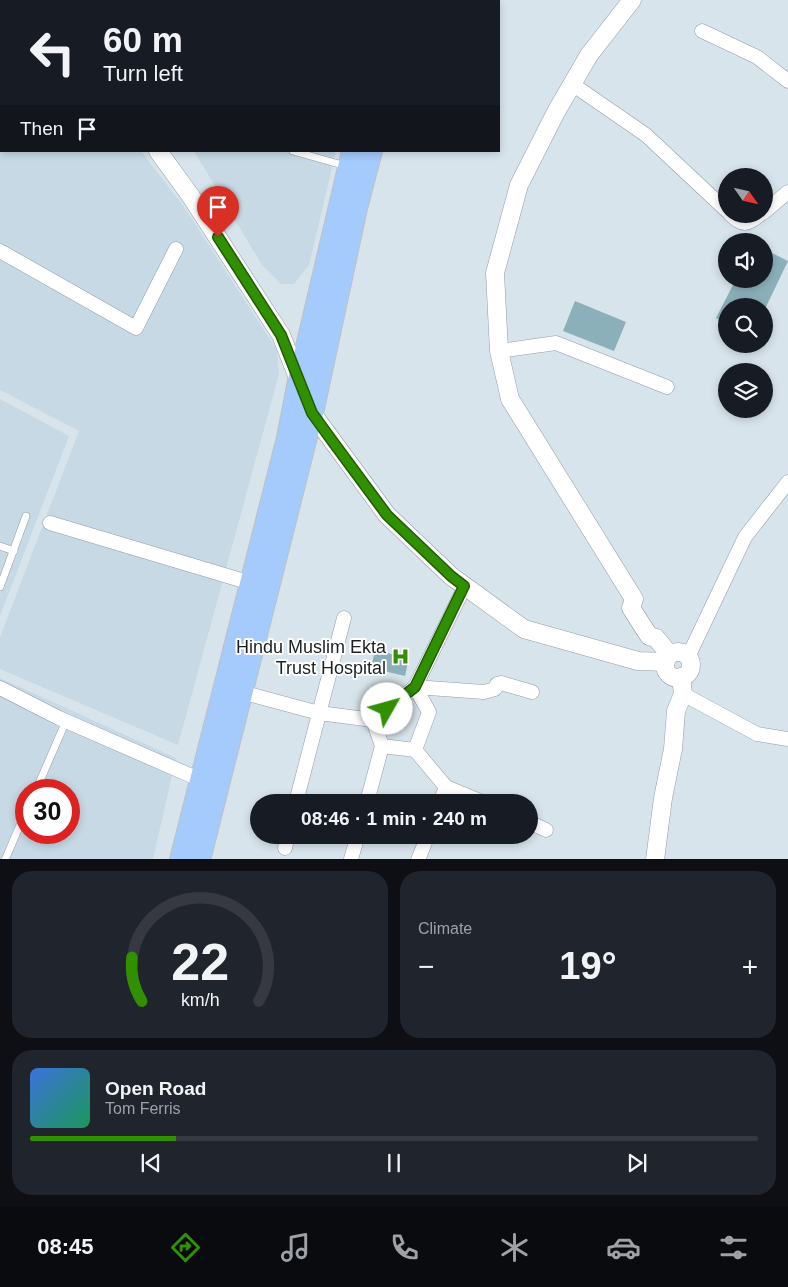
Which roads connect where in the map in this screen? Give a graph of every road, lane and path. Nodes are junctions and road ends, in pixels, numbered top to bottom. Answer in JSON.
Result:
{"nodes":[{"id":1,"x":632,"y":0,"type":"edge"},
{"id":2,"x":702,"y":32,"type":"dead end"},
{"id":3,"x":788,"y":80,"type":"edge"},
{"id":4,"x":572,"y":84,"type":"junction"},
{"id":5,"x":159,"y":152,"type":"edge"},
{"id":6,"x":300,"y":152,"type":"edge"},
{"id":7,"x":371,"y":152,"type":"edge"},
{"id":8,"x":351,"y":159,"type":"edge"},
{"id":9,"x":788,"y":192,"type":"edge"},
{"id":10,"x":718,"y":202,"type":"edge"},
{"id":11,"x":773,"y":204,"type":"edge"},
{"id":12,"x":176,"y":249,"type":"dead end"},
{"id":13,"x":0,"y":251,"type":"edge"},
{"id":14,"x":500,"y":351,"type":"junction"},
{"id":15,"x":299,"y":381,"type":"junction"},
{"id":16,"x":667,"y":387,"type":"dead end"},
{"id":17,"x":312,"y":413,"type":"junction"},
{"id":18,"x":788,"y":482,"type":"edge"},
{"id":19,"x":26,"y":516,"type":"dead end"},
{"id":20,"x":50,"y":523,"type":"dead end"},
{"id":21,"x":0,"y":546,"type":"edge"},
{"id":22,"x":14,"y":552,"type":"junction"},
{"id":23,"x":251,"y":582,"type":"junction"},
{"id":24,"x":464,"y":586,"type":"junction"},
{"id":25,"x":0,"y":587,"type":"edge"},
{"id":26,"x":344,"y":618,"type":"dead end"},
{"id":27,"x":688,"y":657,"type":"junction"},
{"id":28,"x":668,"y":659,"type":"junction"},
{"id":29,"x":682,"y":686,"type":"junction"},
{"id":30,"x":415,"y":687,"type":"junction"},
{"id":31,"x":0,"y":688,"type":"edge"},
{"id":32,"x":242,"y":692,"type":"junction"},
{"id":33,"x":532,"y":692,"type":"dead end"},
{"id":34,"x":319,"y":713,"type":"junction"},
{"id":35,"x":373,"y":720,"type":"junction"},
{"id":36,"x":66,"y":721,"type":"junction"},
{"id":37,"x":788,"y":739,"type":"edge"},
{"id":38,"x":382,"y":746,"type":"junction"},
{"id":39,"x":415,"y":750,"type":"junction"},
{"id":40,"x":41,"y":779,"type":"edge"},
{"id":41,"x":201,"y":780,"type":"junction"},
{"id":42,"x":446,"y":787,"type":"junction"},
{"id":43,"x":298,"y":794,"type":"edge"},
{"id":44,"x":368,"y":794,"type":"edge"},
{"id":45,"x":443,"y":794,"type":"edge"},
{"id":46,"x":463,"y":794,"type":"edge"},
{"id":47,"x":538,"y":826,"type":"edge"},
{"id":48,"x":546,"y":830,"type":"dead end"},
{"id":49,"x":15,"y":837,"type":"edge"},
{"id":50,"x":355,"y":844,"type":"edge"},
{"id":51,"x":424,"y":844,"type":"edge"},
{"id":52,"x":5,"y":859,"type":"edge"},
{"id":53,"x":181,"y":859,"type":"edge"},
{"id":54,"x":199,"y":859,"type":"edge"},
{"id":55,"x":351,"y":859,"type":"edge"},
{"id":56,"x":418,"y":859,"type":"edge"},
{"id":57,"x":655,"y":859,"type":"edge"}],
"edges":[{"from":1,"to":4,"type":"street"},
{"from":2,"to":3,"type":"street"},
{"from":4,"to":10,"type":"street"},
{"from":4,"to":14,"type":"street"},
{"from":5,"to":15,"type":"street"},
{"from":6,"to":8,"type":"lane"},
{"from":7,"to":17,"type":"main road"},
{"from":8,"to":15,"type":"main road"},
{"from":9,"to":11,"type":"street"},
{"from":12,"to":13,"type":"street"},
{"from":14,"to":16,"type":"street"},
{"from":14,"to":28,"type":"street"},
{"from":15,"to":17,"type":"street"},
{"from":15,"to":23,"type":"main road"},
{"from":17,"to":24,"type":"street"},
{"from":17,"to":32,"type":"main road"},
{"from":18,"to":27,"type":"street"},
{"from":19,"to":22,"type":"lane"},
{"from":20,"to":23,"type":"street"},
{"from":21,"to":22,"type":"lane"},
{"from":22,"to":25,"type":"lane"},
{"from":23,"to":41,"type":"main road"},
{"from":24,"to":28,"type":"street"},
{"from":24,"to":30,"type":"street"},
{"from":26,"to":34,"type":"street"},
{"from":27,"to":28,"type":"street"},
{"from":27,"to":29,"type":"street"},
{"from":28,"to":29,"type":"street"},
{"from":29,"to":37,"type":"street"},
{"from":29,"to":57,"type":"street"},
{"from":30,"to":33,"type":"street"},
{"from":30,"to":35,"type":"street"},
{"from":30,"to":39,"type":"street"},
{"from":31,"to":36,"type":"street"},
{"from":32,"to":34,"type":"street"},
{"from":32,"to":54,"type":"main road"},
{"from":34,"to":35,"type":"street"},
{"from":34,"to":43,"type":"street"},
{"from":35,"to":38,"type":"street"},
{"from":36,"to":40,"type":"lane"},
{"from":36,"to":41,"type":"street"},
{"from":38,"to":39,"type":"street"},
{"from":38,"to":44,"type":"street"},
{"from":39,"to":42,"type":"street"},
{"from":41,"to":53,"type":"main road"},
{"from":42,"to":45,"type":"street"},
{"from":42,"to":46,"type":"street"},
{"from":47,"to":48,"type":"street"},
{"from":49,"to":52,"type":"lane"},
{"from":50,"to":55,"type":"street"},
{"from":51,"to":56,"type":"street"}]}
